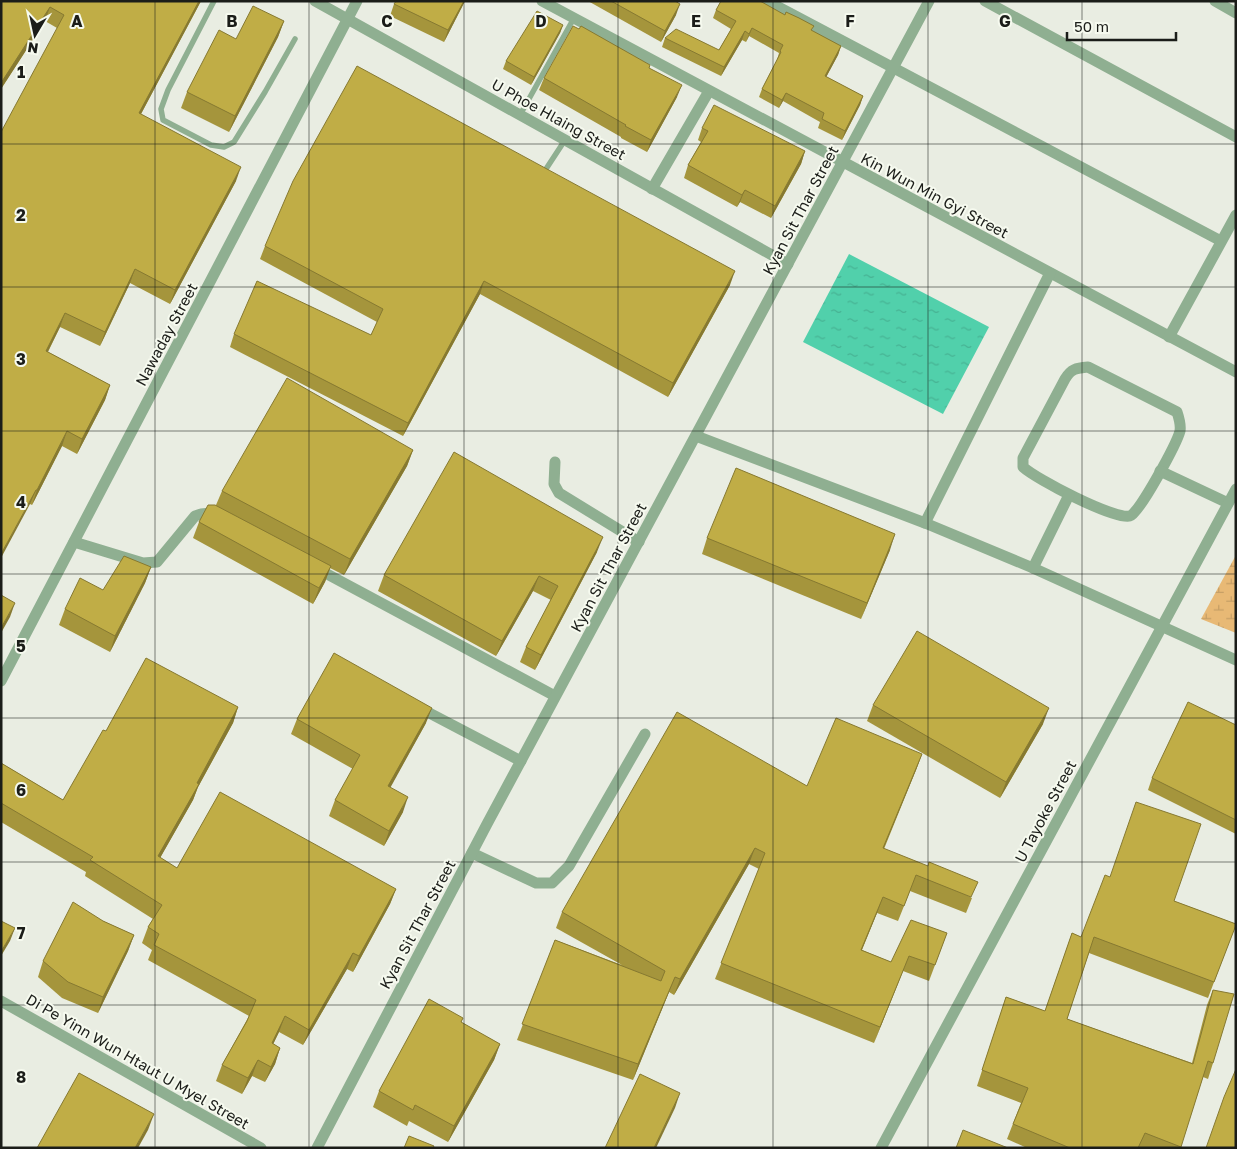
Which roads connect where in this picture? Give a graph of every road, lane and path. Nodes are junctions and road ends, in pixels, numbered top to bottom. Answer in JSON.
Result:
{"nodes":[{"id":1,"x":214,"y":1,"type":"edge"},
{"id":2,"x":315,"y":1,"type":"edge"},
{"id":3,"x":357,"y":1,"type":"edge"},
{"id":4,"x":542,"y":1,"type":"edge"},
{"id":5,"x":767,"y":1,"type":"edge"},
{"id":6,"x":929,"y":1,"type":"edge"},
{"id":7,"x":985,"y":1,"type":"edge"},
{"id":8,"x":1215,"y":1,"type":"edge"},
{"id":9,"x":1236,"y":13,"type":"edge"},
{"id":10,"x":574,"y":18,"type":"junction"},
{"id":11,"x":347,"y":19,"type":"junction"},
{"id":12,"x":295,"y":39,"type":"dead end"},
{"id":13,"x":893,"y":68,"type":"junction"},
{"id":14,"x":709,"y":91,"type":"junction"},
{"id":15,"x":520,"y":115,"type":"junction"},
{"id":16,"x":1236,"y":137,"type":"edge"},
{"id":17,"x":565,"y":140,"type":"junction"},
{"id":18,"x":843,"y":162,"type":"junction"},
{"id":19,"x":537,"y":164,"type":"edge"},
{"id":20,"x":546,"y":169,"type":"junction"},
{"id":21,"x":554,"y":174,"type":"edge"},
{"id":22,"x":652,"y":189,"type":"junction"},
{"id":23,"x":1236,"y":215,"type":"edge"},
{"id":24,"x":1222,"y":241,"type":"junction"},
{"id":25,"x":788,"y":264,"type":"junction"},
{"id":26,"x":1050,"y":273,"type":"junction"},
{"id":27,"x":1169,"y":337,"type":"junction"},
{"id":28,"x":1236,"y":372,"type":"edge"},
{"id":29,"x":696,"y":436,"type":"junction"},
{"id":30,"x":555,"y":462,"type":"dead end"},
{"id":31,"x":1160,"y":471,"type":"junction"},
{"id":32,"x":1236,"y":489,"type":"edge"},
{"id":33,"x":1069,"y":494,"type":"junction"},
{"id":34,"x":1228,"y":503,"type":"junction"},
{"id":35,"x":226,"y":520,"type":"edge"},
{"id":36,"x":925,"y":523,"type":"junction"},
{"id":37,"x":74,"y":542,"type":"junction"},
{"id":38,"x":639,"y":542,"type":"junction"},
{"id":39,"x":304,"y":562,"type":"edge"},
{"id":40,"x":1033,"y":568,"type":"junction"},
{"id":41,"x":1161,"y":627,"type":"junction"},
{"id":42,"x":1236,"y":660,"type":"edge"},
{"id":43,"x":1,"y":681,"type":"edge"},
{"id":44,"x":555,"y":696,"type":"junction"},
{"id":45,"x":410,"y":702,"type":"edge"},
{"id":46,"x":645,"y":734,"type":"dead end"},
{"id":47,"x":521,"y":761,"type":"junction"},
{"id":48,"x":472,"y":853,"type":"junction"},
{"id":49,"x":1,"y":1001,"type":"edge"},
{"id":50,"x":260,"y":1148,"type":"edge"},
{"id":51,"x":316,"y":1148,"type":"edge"},
{"id":52,"x":881,"y":1148,"type":"edge"}],
"edges":[{"from":1,"to":12,"type":"lane"},
{"from":2,"to":11,"type":"street","name":"U Phoe Hlaing Street"},
{"from":3,"to":11,"type":"street","name":"Nawaday Street"},
{"from":4,"to":10,"type":"street","name":"Kin Wun Min Gyi Street"},
{"from":5,"to":13,"type":"street"},
{"from":6,"to":13,"type":"street","name":"Kyan Sit Thar Street"},
{"from":7,"to":16,"type":"street"},
{"from":8,"to":9,"type":"street"},
{"from":10,"to":14,"type":"street","name":"Kin Wun Min Gyi Street"},
{"from":10,"to":15,"type":"lane"},
{"from":11,"to":15,"type":"street","name":"U Phoe Hlaing Street"},
{"from":11,"to":37,"type":"street","name":"Nawaday Street"},
{"from":13,"to":18,"type":"street","name":"Kyan Sit Thar Street"},
{"from":13,"to":24,"type":"street"},
{"from":14,"to":18,"type":"street","name":"Kin Wun Min Gyi Street"},
{"from":14,"to":22,"type":"street"},
{"from":15,"to":17,"type":"street","name":"U Phoe Hlaing Street"},
{"from":17,"to":20,"type":"lane"},
{"from":17,"to":22,"type":"street","name":"U Phoe Hlaing Street"},
{"from":18,"to":25,"type":"street","name":"Kyan Sit Thar Street"},
{"from":18,"to":26,"type":"street","name":"Kin Wun Min Gyi Street"},
{"from":19,"to":20,"type":"lane"},
{"from":20,"to":21,"type":"lane"},
{"from":22,"to":25,"type":"street","name":"U Phoe Hlaing Street"},
{"from":23,"to":24,"type":"street"},
{"from":24,"to":27,"type":"street"},
{"from":25,"to":29,"type":"street","name":"Kyan Sit Thar Street"},
{"from":26,"to":27,"type":"street","name":"Kin Wun Min Gyi Street"},
{"from":26,"to":36,"type":"street"},
{"from":27,"to":28,"type":"street","name":"Kin Wun Min Gyi Street"},
{"from":29,"to":36,"type":"street"},
{"from":29,"to":38,"type":"street","name":"Kyan Sit Thar Street"},
{"from":30,"to":38,"type":"street"},
{"from":31,"to":33,"type":"street"},
{"from":31,"to":33,"type":"street"},
{"from":31,"to":34,"type":"street"},
{"from":32,"to":34,"type":"street","name":"U Tayoke Street"},
{"from":33,"to":40,"type":"street"},
{"from":34,"to":41,"type":"street","name":"U Tayoke Street"},
{"from":35,"to":37,"type":"street"},
{"from":36,"to":40,"type":"street"},
{"from":37,"to":43,"type":"street","name":"Nawaday Street"},
{"from":38,"to":44,"type":"street","name":"Kyan Sit Thar Street"},
{"from":39,"to":44,"type":"street"},
{"from":40,"to":41,"type":"street"},
{"from":41,"to":42,"type":"street"},
{"from":41,"to":52,"type":"street","name":"U Tayoke Street"},
{"from":44,"to":47,"type":"street","name":"Kyan Sit Thar Street"},
{"from":45,"to":47,"type":"street"},
{"from":46,"to":48,"type":"street"},
{"from":47,"to":48,"type":"street","name":"Kyan Sit Thar Street"},
{"from":48,"to":51,"type":"street","name":"Kyan Sit Thar Street"},
{"from":49,"to":50,"type":"street","name":"Di Pe Yinn Wun Htaut U Myel Street"}]}
